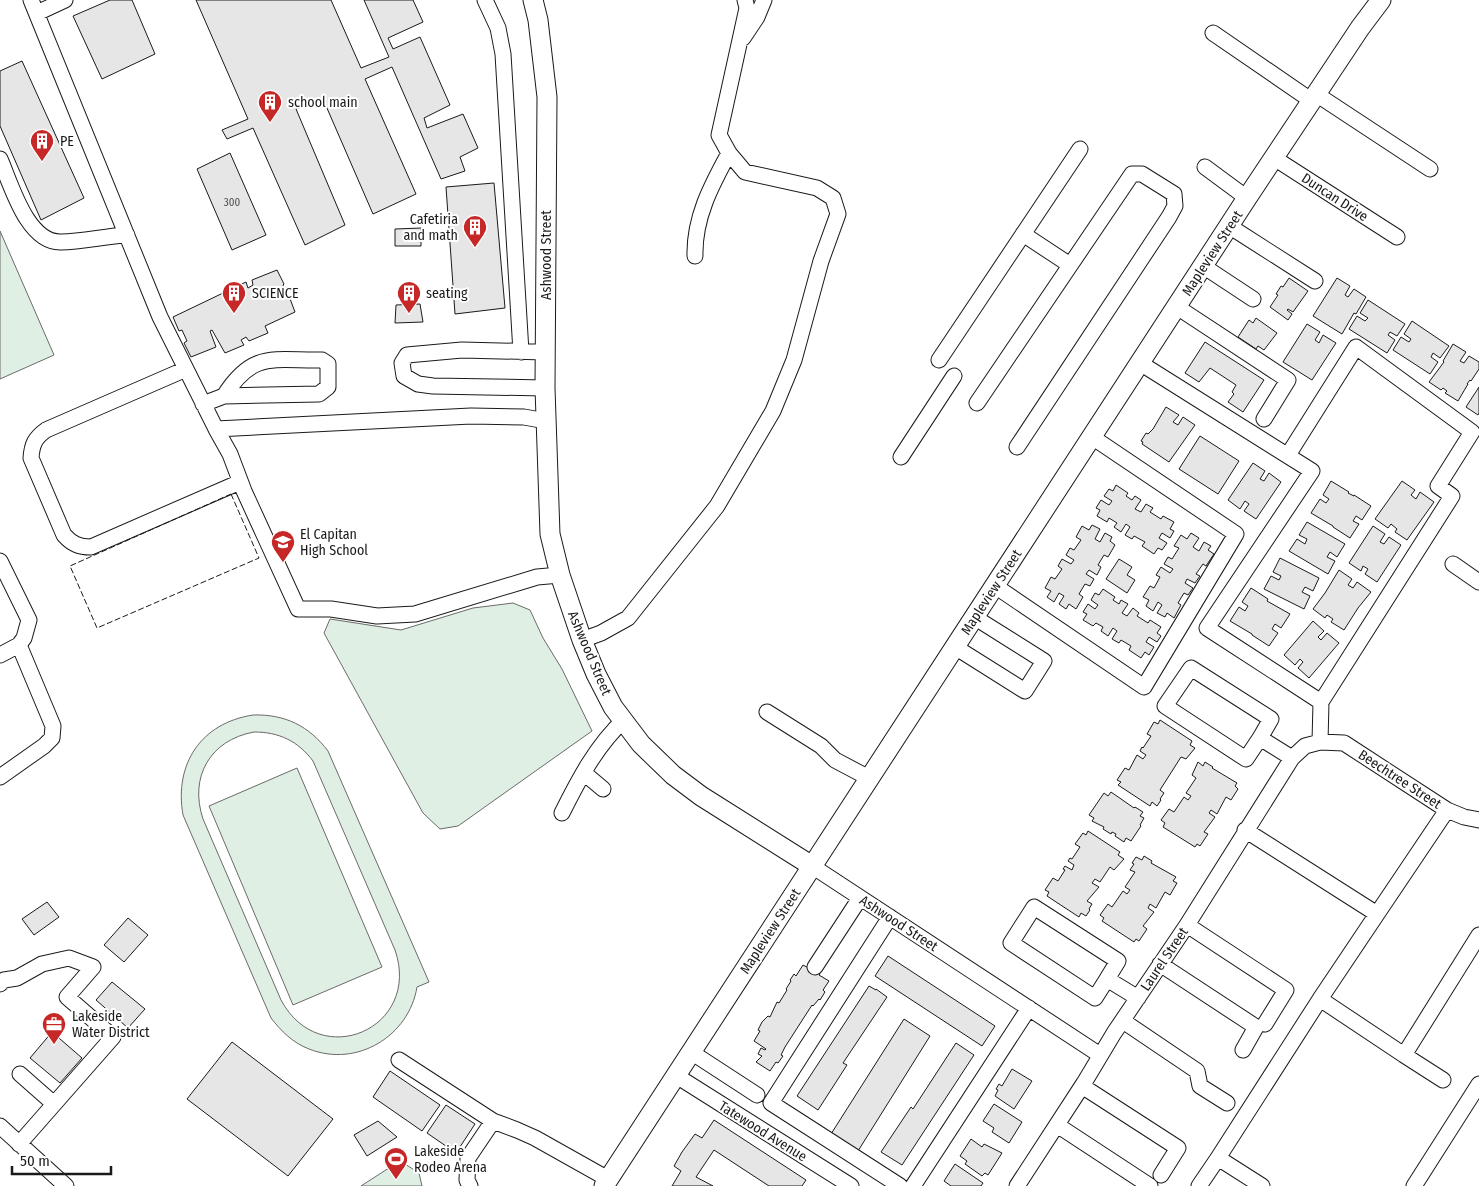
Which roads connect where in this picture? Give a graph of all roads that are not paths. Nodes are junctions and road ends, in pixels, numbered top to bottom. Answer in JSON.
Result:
{"nodes":[{"id":1,"x":65,"y":0,"type":"edge"},
{"id":2,"x":485,"y":0,"type":"edge"},
{"id":3,"x":533,"y":0,"type":"edge"},
{"id":4,"x":745,"y":0,"type":"edge"},
{"id":5,"x":764,"y":0,"type":"edge"},
{"id":6,"x":1381,"y":0,"type":"edge"},
{"id":7,"x":34,"y":7,"type":"edge"},
{"id":8,"x":1213,"y":33,"type":"dead end"},
{"id":9,"x":739,"y":42,"type":"junction"},
{"id":10,"x":1314,"y":98,"type":"junction"},
{"id":11,"x":1080,"y":149,"type":"dead end"},
{"id":12,"x":729,"y":154,"type":"junction"},
{"id":13,"x":1274,"y":158,"type":"junction"},
{"id":14,"x":0,"y":159,"type":"edge"},
{"id":15,"x":1205,"y":167,"type":"dead end"},
{"id":16,"x":1430,"y":169,"type":"dead end"},
{"id":17,"x":1248,"y":198,"type":"junction"},
{"id":18,"x":1229,"y":226,"type":"junction"},
{"id":19,"x":1023,"y":234,"type":"junction"},
{"id":20,"x":127,"y":235,"type":"junction"},
{"id":21,"x":1397,"y":237,"type":"dead end"},
{"id":22,"x":695,"y":256,"type":"dead end"},
{"id":23,"x":1070,"y":265,"type":"junction"},
{"id":24,"x":1203,"y":266,"type":"junction"},
{"id":25,"x":1315,"y":280,"type":"dead end"},
{"id":26,"x":1253,"y":299,"type":"dead end"},
{"id":27,"x":1177,"y":307,"type":"junction"},
{"id":28,"x":521,"y":352,"type":"junction"},
{"id":29,"x":545,"y":352,"type":"junction"},
{"id":30,"x":939,"y":360,"type":"dead end"},
{"id":31,"x":1140,"y":363,"type":"junction"},
{"id":32,"x":186,"y":368,"type":"junction"},
{"id":33,"x":954,"y":376,"type":"dead end"},
{"id":34,"x":545,"y":388,"type":"junction"},
{"id":35,"x":224,"y":396,"type":"junction"},
{"id":36,"x":976,"y":403,"type":"dead end"},
{"id":37,"x":203,"y":404,"type":"junction"},
{"id":38,"x":1264,"y":419,"type":"dead end"},
{"id":39,"x":546,"y":421,"type":"junction"},
{"id":40,"x":216,"y":429,"type":"junction"},
{"id":41,"x":1092,"y":437,"type":"junction"},
{"id":42,"x":1017,"y":447,"type":"dead end"},
{"id":43,"x":1288,"y":455,"type":"junction"},
{"id":44,"x":901,"y":457,"type":"dead end"},
{"id":45,"x":240,"y":482,"type":"junction"},
{"id":46,"x":0,"y":561,"type":"edge"},
{"id":47,"x":1453,"y":564,"type":"dead end"},
{"id":48,"x":560,"y":575,"type":"junction"},
{"id":49,"x":1479,"y":582,"type":"edge"},
{"id":50,"x":995,"y":586,"type":"junction"},
{"id":51,"x":974,"y":617,"type":"junction"},
{"id":52,"x":582,"y":640,"type":"junction"},
{"id":53,"x":19,"y":645,"type":"junction"},
{"id":54,"x":955,"y":647,"type":"junction"},
{"id":55,"x":0,"y":654,"type":"edge"},
{"id":56,"x":1321,"y":702,"type":"junction"},
{"id":57,"x":767,"y":712,"type":"dead end"},
{"id":58,"x":624,"y":720,"type":"junction"},
{"id":59,"x":1260,"y":738,"type":"junction"},
{"id":60,"x":1320,"y":742,"type":"junction"},
{"id":61,"x":1292,"y":758,"type":"junction"},
{"id":62,"x":584,"y":773,"type":"junction"},
{"id":63,"x":0,"y":777,"type":"edge"},
{"id":64,"x":869,"y":778,"type":"junction"},
{"id":65,"x":603,"y":789,"type":"dead end"},
{"id":66,"x":1447,"y":810,"type":"junction"},
{"id":67,"x":562,"y":813,"type":"dead end"},
{"id":68,"x":1479,"y":820,"type":"edge"},
{"id":69,"x":1245,"y":830,"type":"junction"},
{"id":70,"x":812,"y":866,"type":"junction"},
{"id":71,"x":860,"y":898,"type":"junction"},
{"id":72,"x":1377,"y":914,"type":"junction"},
{"id":73,"x":890,"y":917,"type":"junction"},
{"id":74,"x":1187,"y":925,"type":"junction"},
{"id":75,"x":1479,"y":935,"type":"edge"},
{"id":76,"x":1160,"y":964,"type":"junction"},
{"id":77,"x":814,"y":967,"type":"dead end"},
{"id":78,"x":1107,"y":979,"type":"junction"},
{"id":79,"x":0,"y":984,"type":"edge"},
{"id":80,"x":1138,"y":998,"type":"junction"},
{"id":81,"x":1320,"y":999,"type":"junction"},
{"id":82,"x":1028,"y":1008,"type":"junction"},
{"id":83,"x":1123,"y":1021,"type":"junction"},
{"id":84,"x":1264,"y":1024,"type":"dead end"},
{"id":85,"x":1243,"y":1050,"type":"dead end"},
{"id":86,"x":691,"y":1052,"type":"junction"},
{"id":87,"x":1100,"y":1055,"type":"junction"},
{"id":88,"x":1404,"y":1055,"type":"junction"},
{"id":89,"x":399,"y":1060,"type":"dead end"},
{"id":90,"x":20,"y":1074,"type":"dead end"},
{"id":91,"x":676,"y":1075,"type":"junction"},
{"id":92,"x":1443,"y":1080,"type":"dead end"},
{"id":93,"x":1479,"y":1084,"type":"edge"},
{"id":94,"x":1082,"y":1086,"type":"junction"},
{"id":95,"x":757,"y":1095,"type":"dead end"},
{"id":96,"x":54,"y":1104,"type":"junction"},
{"id":97,"x":1227,"y":1104,"type":"dead end"},
{"id":98,"x":493,"y":1121,"type":"junction"},
{"id":99,"x":1057,"y":1125,"type":"junction"},
{"id":100,"x":0,"y":1126,"type":"edge"},
{"id":101,"x":19,"y":1144,"type":"junction"},
{"id":102,"x":1218,"y":1158,"type":"junction"},
{"id":103,"x":1156,"y":1180,"type":"edge"},
{"id":104,"x":606,"y":1183,"type":"edge"},
{"id":105,"x":66,"y":1186,"type":"edge"},
{"id":106,"x":470,"y":1186,"type":"edge"},
{"id":107,"x":851,"y":1186,"type":"edge"},
{"id":108,"x":900,"y":1186,"type":"edge"},
{"id":109,"x":913,"y":1186,"type":"edge"},
{"id":110,"x":1017,"y":1186,"type":"edge"},
{"id":111,"x":1200,"y":1186,"type":"edge"},
{"id":112,"x":1262,"y":1186,"type":"edge"},
{"id":113,"x":1414,"y":1186,"type":"edge"}],
"edges":[{"from":1,"to":7,"type":"street"},
{"from":2,"to":28,"type":"street"},
{"from":3,"to":29,"type":"main road","name":"Ashwood Street"},
{"from":4,"to":9,"type":"street"},
{"from":5,"to":9,"type":"street"},
{"from":6,"to":10,"type":"main road","name":"Mapleview Street"},
{"from":7,"to":20,"type":"street"},
{"from":8,"to":10,"type":"street"},
{"from":9,"to":12,"type":"street"},
{"from":10,"to":13,"type":"main road","name":"Mapleview Street"},
{"from":10,"to":16,"type":"street"},
{"from":11,"to":19,"type":"street"},
{"from":12,"to":22,"type":"street"},
{"from":12,"to":52,"type":"street"},
{"from":13,"to":17,"type":"main road","name":"Mapleview Street"},
{"from":13,"to":21,"type":"street","name":"Duncan Drive"},
{"from":14,"to":20,"type":"street"},
{"from":15,"to":17,"type":"street"},
{"from":17,"to":18,"type":"main road","name":"Mapleview Street"},
{"from":18,"to":24,"type":"main road","name":"Mapleview Street"},
{"from":18,"to":25,"type":"street"},
{"from":19,"to":23,"type":"street"},
{"from":19,"to":30,"type":"street"},
{"from":20,"to":32,"type":"street"},
{"from":23,"to":36,"type":"street"},
{"from":23,"to":42,"type":"street"},
{"from":24,"to":26,"type":"street"},
{"from":24,"to":27,"type":"main road","name":"Mapleview Street"},
{"from":27,"to":31,"type":"main road","name":"Mapleview Street"},
{"from":27,"to":38,"type":"street"},
{"from":28,"to":29,"type":"street"},
{"from":28,"to":34,"type":"street"},
{"from":29,"to":34,"type":"main road","name":"Ashwood Street"},
{"from":31,"to":41,"type":"main road","name":"Mapleview Street"},
{"from":31,"to":43,"type":"street"},
{"from":32,"to":37,"type":"street"},
{"from":32,"to":45,"type":"street"},
{"from":33,"to":44,"type":"street"},
{"from":34,"to":39,"type":"main road","name":"Ashwood Street"},
{"from":35,"to":35,"type":"street"},
{"from":35,"to":37,"type":"street"},
{"from":37,"to":40,"type":"street"},
{"from":39,"to":40,"type":"street"},
{"from":39,"to":48,"type":"main road","name":"Ashwood Street"},
{"from":40,"to":45,"type":"street"},
{"from":41,"to":50,"type":"main road","name":"Mapleview Street"},
{"from":41,"to":50,"type":"street"},
{"from":43,"to":56,"type":"street"},
{"from":43,"to":56,"type":"street"},
{"from":45,"to":48,"type":"street"},
{"from":46,"to":53,"type":"street"},
{"from":47,"to":49,"type":"street"},
{"from":48,"to":52,"type":"main road","name":"Ashwood Street"},
{"from":50,"to":51,"type":"main road","name":"Mapleview Street"},
{"from":51,"to":54,"type":"main road","name":"Mapleview Street"},
{"from":51,"to":54,"type":"street"},
{"from":52,"to":58,"type":"main road","name":"Ashwood Street"},
{"from":53,"to":55,"type":"street"},
{"from":53,"to":63,"type":"street"},
{"from":54,"to":64,"type":"main road","name":"Mapleview Street"},
{"from":56,"to":60,"type":"street"},
{"from":57,"to":64,"type":"street"},
{"from":58,"to":62,"type":"street"},
{"from":58,"to":70,"type":"main road","name":"Ashwood Street"},
{"from":59,"to":59,"type":"street"},
{"from":59,"to":61,"type":"street"},
{"from":60,"to":61,"type":"street","name":"Laurel Street"},
{"from":60,"to":66,"type":"street","name":"Beechtree Street"},
{"from":61,"to":69,"type":"street","name":"Laurel Street"},
{"from":62,"to":65,"type":"street"},
{"from":62,"to":67,"type":"street"},
{"from":64,"to":70,"type":"main road","name":"Mapleview Street"},
{"from":66,"to":68,"type":"street","name":"Beechtree Street"},
{"from":66,"to":72,"type":"street"},
{"from":69,"to":72,"type":"street"},
{"from":69,"to":74,"type":"street","name":"Laurel Street"},
{"from":70,"to":71,"type":"street","name":"Ashwood Street"},
{"from":70,"to":86,"type":"main road","name":"Mapleview Street"},
{"from":71,"to":73,"type":"street","name":"Ashwood Street"},
{"from":71,"to":77,"type":"street"},
{"from":72,"to":81,"type":"street"},
{"from":73,"to":82,"type":"street","name":"Ashwood Street"},
{"from":73,"to":108,"type":"street"},
{"from":74,"to":76,"type":"street","name":"Laurel Street"},
{"from":74,"to":84,"type":"street"},
{"from":75,"to":88,"type":"street"},
{"from":76,"to":80,"type":"street","name":"Laurel Street"},
{"from":76,"to":85,"type":"street"},
{"from":78,"to":78,"type":"street"},
{"from":78,"to":80,"type":"street"},
{"from":79,"to":96,"type":"street"},
{"from":80,"to":83,"type":"street","name":"Laurel Street"},
{"from":81,"to":88,"type":"street"},
{"from":81,"to":102,"type":"street"},
{"from":82,"to":87,"type":"street","name":"Ashwood Street"},
{"from":82,"to":109,"type":"street"},
{"from":83,"to":87,"type":"street","name":"Laurel Street"},
{"from":83,"to":97,"type":"street"},
{"from":86,"to":91,"type":"main road","name":"Mapleview Street"},
{"from":86,"to":95,"type":"street"},
{"from":87,"to":94,"type":"street","name":"Laurel Street"},
{"from":88,"to":92,"type":"street"},
{"from":89,"to":98,"type":"street"},
{"from":90,"to":96,"type":"street"},
{"from":91,"to":104,"type":"main road","name":"Mapleview Street"},
{"from":91,"to":107,"type":"street","name":"Tatewood Avenue"},
{"from":93,"to":113,"type":"street"},
{"from":94,"to":99,"type":"street","name":"Laurel Street"},
{"from":94,"to":103,"type":"street"},
{"from":96,"to":101,"type":"street"},
{"from":98,"to":104,"type":"street"},
{"from":98,"to":106,"type":"street"},
{"from":99,"to":103,"type":"street"},
{"from":99,"to":110,"type":"street","name":"Laurel Street"},
{"from":100,"to":101,"type":"street"},
{"from":101,"to":105,"type":"street"},
{"from":102,"to":111,"type":"street"},
{"from":102,"to":112,"type":"street"}]}
